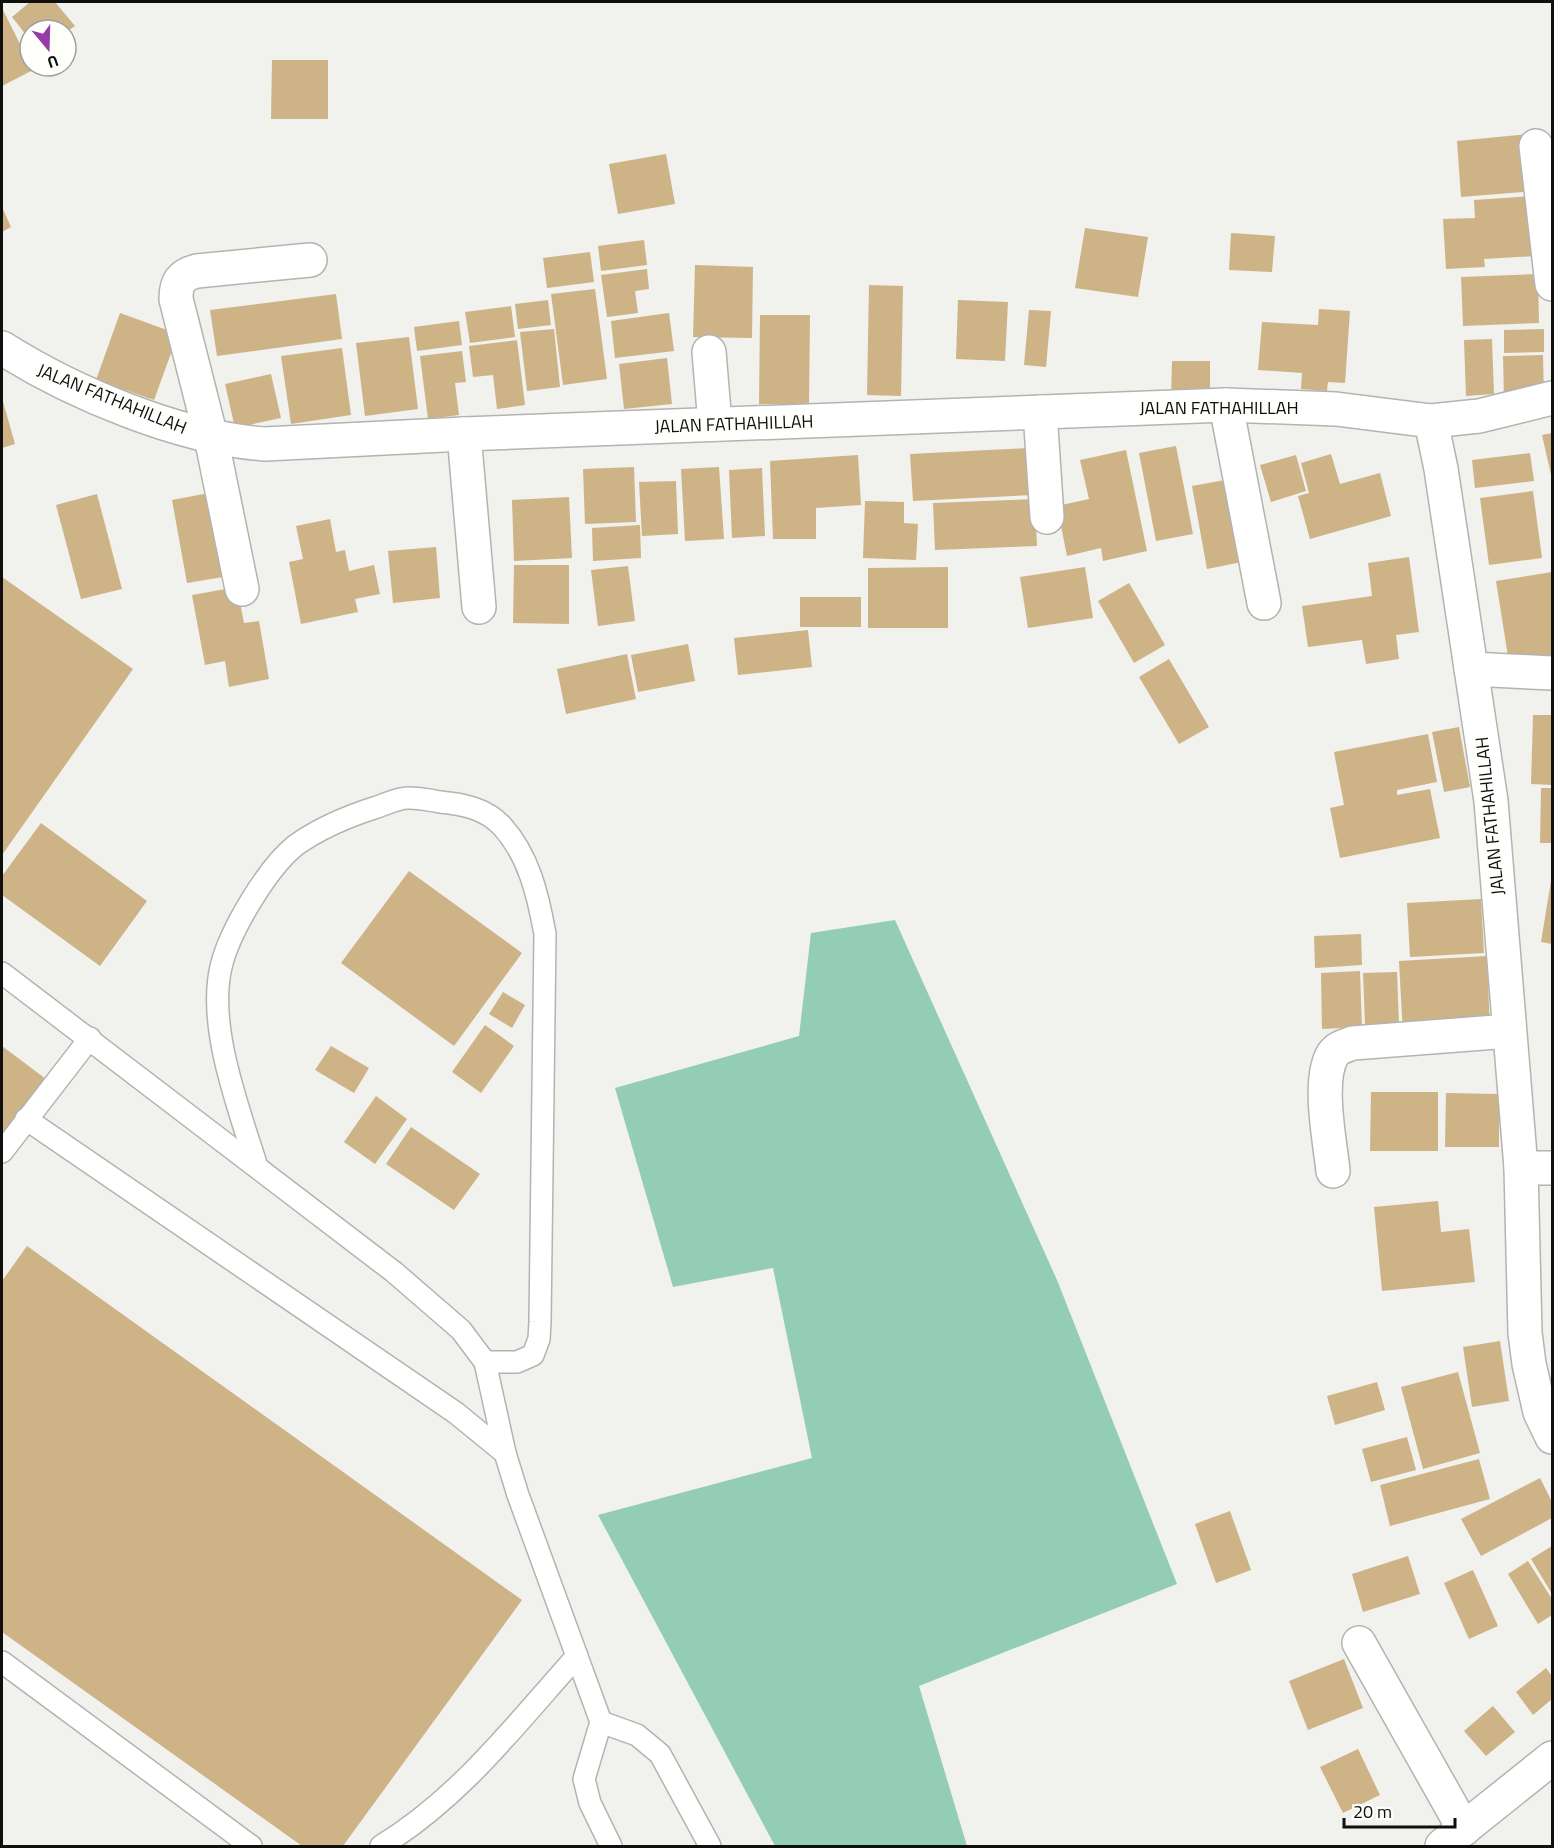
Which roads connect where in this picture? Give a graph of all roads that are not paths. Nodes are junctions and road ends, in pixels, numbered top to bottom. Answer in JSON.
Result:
{"nodes":[{"id":1,"x":1536,"y":146,"type":"dead end"},
{"id":2,"x":310,"y":260,"type":"dead end"},
{"id":3,"x":1552,"y":284,"type":"edge"},
{"id":4,"x":2,"y":348,"type":"edge"},
{"id":5,"x":709,"y":352,"type":"dead end"},
{"id":6,"x":1552,"y":398,"type":"edge"},
{"id":7,"x":1226,"y":405,"type":"junction"},
{"id":8,"x":1040,"y":412,"type":"junction"},
{"id":9,"x":1431,"y":421,"type":"junction"},
{"id":10,"x":716,"y":424,"type":"junction"},
{"id":11,"x":464,"y":434,"type":"junction"},
{"id":12,"x":211,"y":437,"type":"junction"},
{"id":13,"x":1047,"y":517,"type":"dead end"},
{"id":14,"x":242,"y":589,"type":"dead end"},
{"id":15,"x":1264,"y":603,"type":"dead end"},
{"id":16,"x":478,"y":607,"type":"dead end"},
{"id":17,"x":1471,"y":669,"type":"junction"},
{"id":18,"x":1552,"y":673,"type":"edge"},
{"id":19,"x":2,"y":973,"type":"edge"},
{"id":20,"x":1509,"y":1031,"type":"junction"},
{"id":21,"x":90,"y":1038,"type":"junction"},
{"id":22,"x":26,"y":1119,"type":"junction"},
{"id":23,"x":2,"y":1152,"type":"edge"},
{"id":24,"x":257,"y":1167,"type":"junction"},
{"id":25,"x":1537,"y":1168,"type":"edge"},
{"id":26,"x":1333,"y":1171,"type":"dead end"},
{"id":27,"x":484,"y":1362,"type":"junction"},
{"id":28,"x":1552,"y":1437,"type":"edge"},
{"id":29,"x":506,"y":1453,"type":"junction"},
{"id":30,"x":1359,"y":1643,"type":"dead end"},
{"id":31,"x":577,"y":1656,"type":"junction"},
{"id":32,"x":2,"y":1662,"type":"edge"},
{"id":33,"x":601,"y":1722,"type":"junction"},
{"id":34,"x":1552,"y":1758,"type":"edge"},
{"id":35,"x":1453,"y":1838,"type":"edge"},
{"id":36,"x":250,"y":1846,"type":"edge"},
{"id":37,"x":381,"y":1846,"type":"edge"},
{"id":38,"x":611,"y":1846,"type":"edge"},
{"id":39,"x":710,"y":1846,"type":"edge"}],
"edges":[{"from":1,"to":3,"type":"main road"},
{"from":2,"to":12,"type":"main road"},
{"from":4,"to":12,"type":"main road","name":"JALAN FATHAHILLAH"},
{"from":5,"to":10,"type":"main road"},
{"from":6,"to":9,"type":"main road"},
{"from":7,"to":8,"type":"main road","name":"JALAN FATHAHILLAH"},
{"from":7,"to":9,"type":"main road","name":"JALAN FATHAHILLAH"},
{"from":7,"to":15,"type":"main road"},
{"from":8,"to":10,"type":"main road","name":"JALAN FATHAHILLAH"},
{"from":8,"to":13,"type":"main road"},
{"from":9,"to":17,"type":"main road","name":"JALAN FATHAHILLAH"},
{"from":10,"to":11,"type":"main road","name":"JALAN FATHAHILLAH"},
{"from":11,"to":12,"type":"main road","name":"JALAN FATHAHILLAH"},
{"from":11,"to":16,"type":"main road"},
{"from":12,"to":14,"type":"main road"},
{"from":17,"to":18,"type":"main road"},
{"from":17,"to":20,"type":"main road","name":"JALAN FATHAHILLAH"},
{"from":19,"to":21,"type":"lane"},
{"from":20,"to":25,"type":"main road","name":"JALAN FATHAHILLAH"},
{"from":20,"to":26,"type":"main road"},
{"from":21,"to":22,"type":"lane"},
{"from":21,"to":24,"type":"lane"},
{"from":22,"to":23,"type":"lane"},
{"from":22,"to":29,"type":"lane"},
{"from":24,"to":27,"type":"lane"},
{"from":24,"to":27,"type":"lane"},
{"from":25,"to":28,"type":"main road","name":"JALAN FATHAHILLAH"},
{"from":27,"to":29,"type":"lane"},
{"from":29,"to":31,"type":"lane"},
{"from":30,"to":35,"type":"main road"},
{"from":31,"to":33,"type":"lane"},
{"from":31,"to":37,"type":"lane"},
{"from":32,"to":36,"type":"lane"},
{"from":33,"to":38,"type":"lane"},
{"from":33,"to":39,"type":"lane"},
{"from":34,"to":35,"type":"main road"}]}
